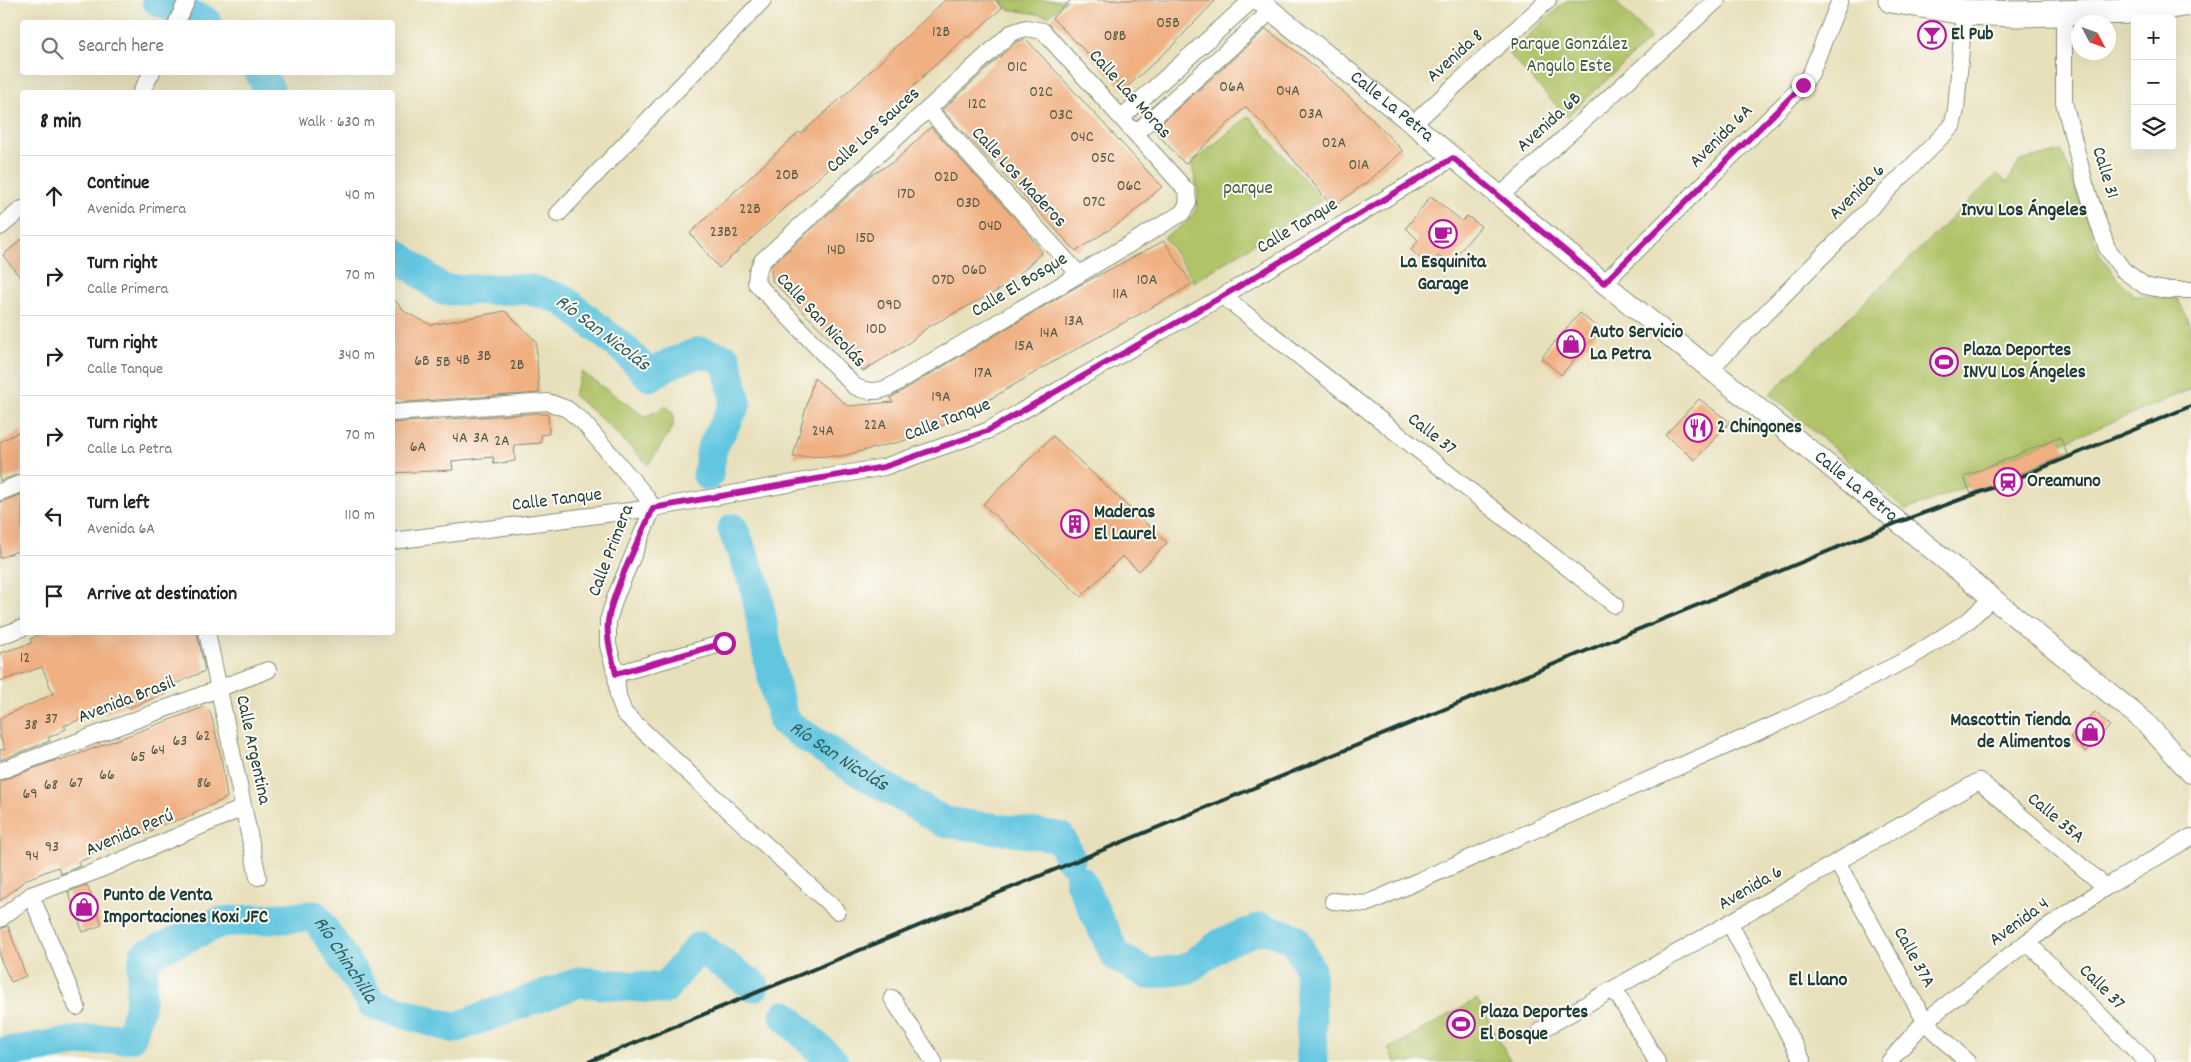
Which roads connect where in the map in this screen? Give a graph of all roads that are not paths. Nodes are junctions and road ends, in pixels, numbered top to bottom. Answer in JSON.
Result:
{"nodes":[{"id":1,"x":187,"y":0,"type":"edge"},
{"id":2,"x":763,"y":0,"type":"edge"},
{"id":3,"x":1252,"y":0,"type":"edge"},
{"id":4,"x":1548,"y":0,"type":"edge"},
{"id":5,"x":1716,"y":0,"type":"edge"},
{"id":6,"x":1840,"y":0,"type":"edge"},
{"id":7,"x":1891,"y":0,"type":"edge"},
{"id":8,"x":2191,"y":3,"type":"edge"},
{"id":9,"x":1264,"y":6,"type":"edge"},
{"id":10,"x":1964,"y":12,"type":"junction"},
{"id":11,"x":2064,"y":12,"type":"junction"},
{"id":12,"x":178,"y":20,"type":"edge"},
{"id":13,"x":1026,"y":28,"type":"joint"},
{"id":14,"x":150,"y":75,"type":"edge"},
{"id":15,"x":142,"y":90,"type":"edge"},
{"id":16,"x":928,"y":109,"type":"junction"},
{"id":17,"x":1122,"y":117,"type":"junction"},
{"id":18,"x":1413,"y":124,"type":"junction"},
{"id":19,"x":1136,"y":133,"type":"junction"},
{"id":20,"x":1453,"y":158,"type":"junction"},
{"id":21,"x":1500,"y":196,"type":"junction"},
{"id":22,"x":1188,"y":202,"type":"joint"},
{"id":23,"x":20,"y":211,"type":"edge"},
{"id":24,"x":558,"y":214,"type":"dead end"},
{"id":25,"x":0,"y":227,"type":"edge"},
{"id":26,"x":757,"y":272,"type":"joint"},
{"id":27,"x":1079,"y":274,"type":"junction"},
{"id":28,"x":1604,"y":283,"type":"junction"},
{"id":29,"x":2190,"y":290,"type":"edge"},
{"id":30,"x":1223,"y":296,"type":"junction"},
{"id":31,"x":1710,"y":369,"type":"junction"},
{"id":32,"x":864,"y":391,"type":"joint"},
{"id":33,"x":395,"y":413,"type":"edge"},
{"id":34,"x":20,"y":484,"type":"edge"},
{"id":35,"x":0,"y":492,"type":"edge"},
{"id":36,"x":653,"y":508,"type":"junction"},
{"id":37,"x":395,"y":541,"type":"edge"},
{"id":38,"x":1992,"y":598,"type":"junction"},
{"id":39,"x":1615,"y":605,"type":"dead end"},
{"id":40,"x":20,"y":629,"type":"edge"},
{"id":41,"x":207,"y":635,"type":"edge"},
{"id":42,"x":0,"y":636,"type":"edge"},
{"id":43,"x":724,"y":643,"type":"dead end"},
{"id":44,"x":268,"y":670,"type":"dead end"},
{"id":45,"x":616,"y":674,"type":"junction"},
{"id":46,"x":218,"y":688,"type":"junction"},
{"id":47,"x":0,"y":771,"type":"edge"},
{"id":48,"x":2191,"y":773,"type":"edge"},
{"id":49,"x":1979,"y":781,"type":"joint"},
{"id":50,"x":243,"y":808,"type":"junction"},
{"id":51,"x":2191,"y":837,"type":"edge"},
{"id":52,"x":1837,"y":862,"type":"junction"},
{"id":53,"x":258,"y":877,"type":"dead end"},
{"id":54,"x":2106,"y":887,"type":"junction"},
{"id":55,"x":31,"y":895,"type":"junction"},
{"id":56,"x":1333,"y":900,"type":"dead end"},
{"id":57,"x":838,"y":910,"type":"dead end"},
{"id":58,"x":0,"y":919,"type":"edge"},
{"id":59,"x":1730,"y":924,"type":"junction"},
{"id":60,"x":2027,"y":942,"type":"junction"},
{"id":61,"x":1615,"y":990,"type":"junction"},
{"id":62,"x":892,"y":998,"type":"dead end"},
{"id":63,"x":77,"y":1007,"type":"dead end"},
{"id":64,"x":1925,"y":1022,"type":"junction"},
{"id":65,"x":1541,"y":1030,"type":"dead end"},
{"id":66,"x":934,"y":1062,"type":"edge"},
{"id":67,"x":1657,"y":1062,"type":"edge"},
{"id":68,"x":1803,"y":1062,"type":"edge"},
{"id":69,"x":1889,"y":1062,"type":"edge"},
{"id":70,"x":1967,"y":1062,"type":"edge"},
{"id":71,"x":2147,"y":1062,"type":"edge"}],
"edges":[{"from":1,"to":12,"type":"street"},
{"from":2,"to":24,"type":"street"},
{"from":3,"to":17,"type":"street"},
{"from":4,"to":18,"type":"street","name":"Avenida 8"},
{"from":5,"to":21,"type":"street","name":"Avenida 6B"},
{"from":6,"to":28,"type":"street","name":"Avenida 6A"},
{"from":7,"to":10,"type":"main road"},
{"from":8,"to":11,"type":"main road"},
{"from":9,"to":18,"type":"street","name":"Calle La Petra"},
{"from":9,"to":19,"type":"street"},
{"from":10,"to":11,"type":"main road"},
{"from":10,"to":31,"type":"street","name":"Avenida 6"},
{"from":11,"to":29,"type":"street","name":"Calle 31"},
{"from":13,"to":16,"type":"street","name":"Calle Los Sauces"},
{"from":13,"to":17,"type":"street","name":"Calle Las Moras"},
{"from":14,"to":15,"type":"street"},
{"from":16,"to":26,"type":"street","name":"Calle Los Sauces"},
{"from":16,"to":27,"type":"street","name":"Calle Los Maderos"},
{"from":17,"to":19,"type":"street","name":"Calle Las Moras"},
{"from":18,"to":20,"type":"street","name":"Calle La Petra"},
{"from":19,"to":22,"type":"street","name":"Calle Las Moras"},
{"from":20,"to":21,"type":"street","name":"Calle La Petra"},
{"from":20,"to":30,"type":"street","name":"Calle Tanque"},
{"from":21,"to":28,"type":"street","name":"Calle La Petra"},
{"from":22,"to":27,"type":"street","name":"Calle El Bosque"},
{"from":23,"to":25,"type":"street"},
{"from":26,"to":32,"type":"street","name":"Calle San Nicolás"},
{"from":27,"to":32,"type":"street","name":"Calle El Bosque"},
{"from":28,"to":31,"type":"street","name":"Calle La Petra"},
{"from":30,"to":36,"type":"street","name":"Calle Tanque"},
{"from":30,"to":39,"type":"street","name":"Calle 37"},
{"from":31,"to":38,"type":"street","name":"Calle La Petra"},
{"from":33,"to":36,"type":"street","name":"Calle Primera"},
{"from":34,"to":35,"type":"street"},
{"from":36,"to":37,"type":"street","name":"Calle Tanque"},
{"from":36,"to":45,"type":"street","name":"Calle Primera"},
{"from":38,"to":48,"type":"street","name":"Calle La Petra"},
{"from":38,"to":56,"type":"street"},
{"from":40,"to":42,"type":"street"},
{"from":41,"to":46,"type":"street","name":"Calle Argentina"},
{"from":43,"to":45,"type":"street"},
{"from":44,"to":46,"type":"street","name":"Avenida Brasil"},
{"from":45,"to":57,"type":"street","name":"Calle Primera"},
{"from":46,"to":47,"type":"street","name":"Avenida Brasil"},
{"from":46,"to":50,"type":"street","name":"Calle Argentina"},
{"from":49,"to":52,"type":"street","name":"Avenida 6"},
{"from":49,"to":54,"type":"street","name":"Calle 35A"},
{"from":50,"to":53,"type":"street","name":"Calle Argentina"},
{"from":50,"to":55,"type":"street","name":"Avenida Perú"},
{"from":51,"to":54,"type":"street","name":"Avenida 4"},
{"from":52,"to":59,"type":"street","name":"Avenida 6"},
{"from":52,"to":64,"type":"street","name":"Calle 37A"},
{"from":54,"to":60,"type":"street","name":"Avenida 4"},
{"from":55,"to":58,"type":"street","name":"Avenida Perú"},
{"from":55,"to":63,"type":"street"},
{"from":59,"to":61,"type":"street","name":"Avenida 6"},
{"from":59,"to":68,"type":"street"},
{"from":60,"to":64,"type":"street","name":"Avenida 4"},
{"from":60,"to":71,"type":"street","name":"Calle 37"},
{"from":61,"to":65,"type":"street","name":"Avenida 6"},
{"from":61,"to":67,"type":"street"},
{"from":62,"to":66,"type":"street"},
{"from":64,"to":69,"type":"street","name":"Avenida 4"},
{"from":64,"to":70,"type":"street","name":"Calle 37A"}]}
